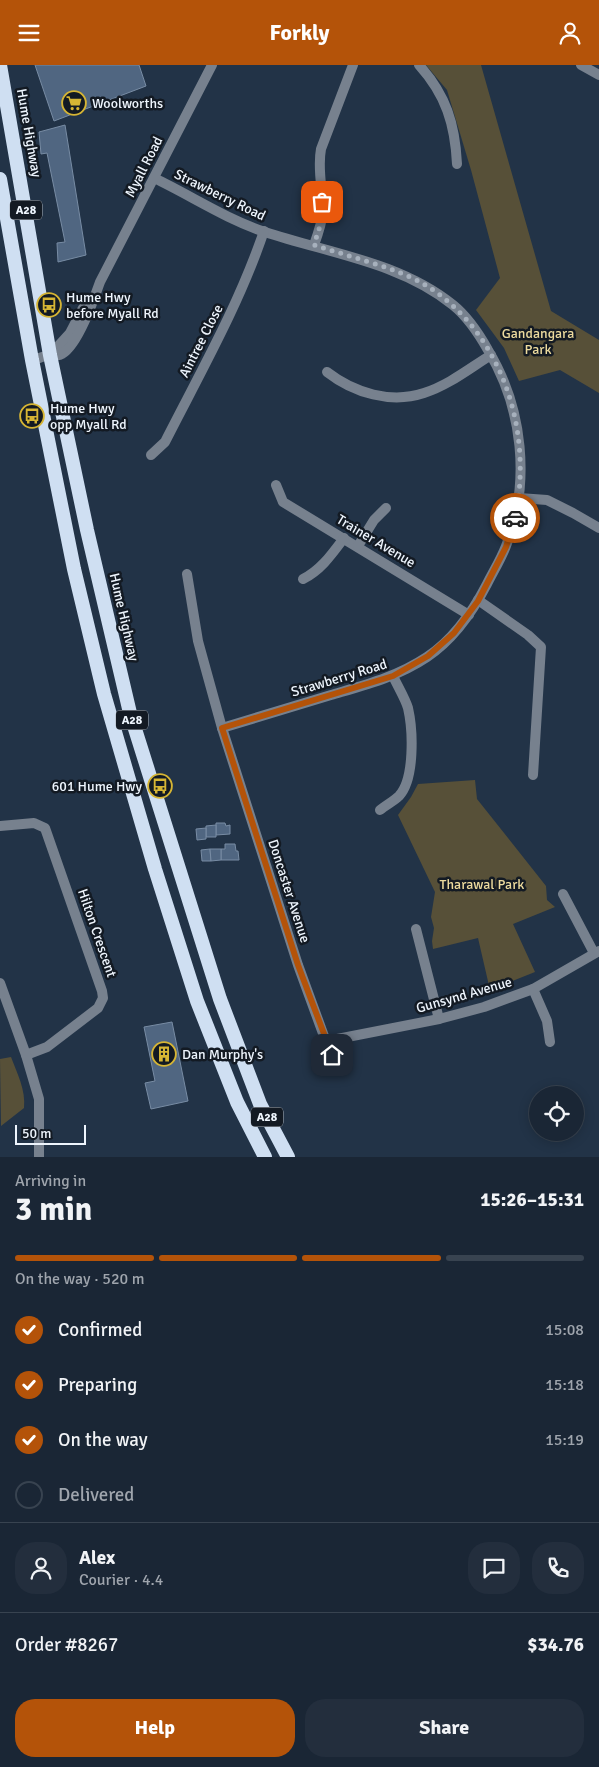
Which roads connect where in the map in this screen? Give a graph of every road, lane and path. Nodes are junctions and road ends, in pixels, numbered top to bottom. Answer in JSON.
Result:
{"nodes":[{"id":1,"x":0,"y":65,"type":"edge"},
{"id":2,"x":212,"y":65,"type":"edge"},
{"id":3,"x":353,"y":65,"type":"edge"},
{"id":4,"x":418,"y":65,"type":"edge"},
{"id":5,"x":581,"y":65,"type":"edge"},
{"id":6,"x":599,"y":75,"type":"edge"},
{"id":7,"x":457,"y":164,"type":"dead end"},
{"id":8,"x":154,"y":177,"type":"junction"},
{"id":9,"x":0,"y":179,"type":"edge"},
{"id":10,"x":264,"y":231,"type":"junction"},
{"id":11,"x":314,"y":245,"type":"junction"},
{"id":12,"x":50,"y":355,"type":"junction"},
{"id":13,"x":491,"y":355,"type":"junction"},
{"id":14,"x":32,"y":360,"type":"junction"},
{"id":15,"x":327,"y":372,"type":"dead end"},
{"id":16,"x":151,"y":455,"type":"dead end"},
{"id":17,"x":276,"y":485,"type":"dead end"},
{"id":18,"x":519,"y":498,"type":"junction"},
{"id":19,"x":386,"y":508,"type":"dead end"},
{"id":20,"x":599,"y":528,"type":"edge"},
{"id":21,"x":344,"y":538,"type":"junction"},
{"id":22,"x":358,"y":546,"type":"junction"},
{"id":23,"x":186,"y":574,"type":"dead end"},
{"id":24,"x":303,"y":579,"type":"dead end"},
{"id":25,"x":478,"y":601,"type":"junction"},
{"id":26,"x":469,"y":615,"type":"junction"},
{"id":27,"x":393,"y":676,"type":"junction"},
{"id":28,"x":222,"y":728,"type":"junction"},
{"id":29,"x":533,"y":775,"type":"dead end"},
{"id":30,"x":380,"y":810,"type":"dead end"},
{"id":31,"x":0,"y":826,"type":"edge"},
{"id":32,"x":563,"y":894,"type":"dead end"},
{"id":33,"x":416,"y":929,"type":"dead end"},
{"id":34,"x":596,"y":952,"type":"edge"},
{"id":35,"x":0,"y":983,"type":"edge"},
{"id":36,"x":533,"y":989,"type":"junction"},
{"id":37,"x":439,"y":1019,"type":"junction"},
{"id":38,"x":327,"y":1041,"type":"junction"},
{"id":39,"x":550,"y":1043,"type":"dead end"},
{"id":40,"x":26,"y":1055,"type":"junction"},
{"id":41,"x":336,"y":1069,"type":"dead end"},
{"id":42,"x":39,"y":1157,"type":"edge"},
{"id":43,"x":266,"y":1157,"type":"edge"},
{"id":44,"x":288,"y":1157,"type":"edge"}],
"edges":[{"from":1,"to":12,"type":"highway","name":"Hume Highway","number":"A28"},
{"from":2,"to":8,"type":"street","name":"Myall Road"},
{"from":3,"to":11,"type":"street"},
{"from":4,"to":7,"type":"street"},
{"from":5,"to":6,"type":"street"},
{"from":8,"to":10,"type":"street","name":"Strawberry Road"},
{"from":8,"to":12,"type":"street","name":"Myall Road"},
{"from":9,"to":14,"type":"highway","number":"A28"},
{"from":10,"to":11,"type":"street","name":"Strawberry Road"},
{"from":10,"to":16,"type":"street","name":"Aintree Close"},
{"from":11,"to":13,"type":"street","name":"Strawberry Road"},
{"from":12,"to":14,"type":"street","name":"Myall Road"},
{"from":12,"to":44,"type":"highway","name":"Hume Highway","number":"A28"},
{"from":13,"to":15,"type":"street"},
{"from":13,"to":18,"type":"street","name":"Strawberry Road"},
{"from":14,"to":43,"type":"highway","number":"A28"},
{"from":17,"to":21,"type":"street","name":"Trainer Avenue"},
{"from":18,"to":20,"type":"street"},
{"from":18,"to":25,"type":"street","name":"Strawberry Road"},
{"from":19,"to":22,"type":"street"},
{"from":21,"to":22,"type":"street","name":"Trainer Avenue"},
{"from":21,"to":24,"type":"street"},
{"from":22,"to":26,"type":"street","name":"Trainer Avenue"},
{"from":23,"to":28,"type":"street","name":"Doncaster Avenue"},
{"from":25,"to":26,"type":"street","name":"Strawberry Road"},
{"from":25,"to":29,"type":"street"},
{"from":26,"to":27,"type":"street","name":"Strawberry Road"},
{"from":27,"to":28,"type":"street","name":"Strawberry Road"},
{"from":27,"to":30,"type":"street"},
{"from":28,"to":38,"type":"street","name":"Doncaster Avenue"},
{"from":31,"to":40,"type":"street","name":"Hilton Crescent"},
{"from":32,"to":34,"type":"street"},
{"from":33,"to":37,"type":"street"},
{"from":34,"to":36,"type":"street","name":"Gunsynd Avenue"},
{"from":35,"to":40,"type":"street"},
{"from":36,"to":37,"type":"street","name":"Gunsynd Avenue"},
{"from":36,"to":39,"type":"street"},
{"from":37,"to":38,"type":"street","name":"Gunsynd Avenue"},
{"from":38,"to":41,"type":"street","name":"Doncaster Avenue"},
{"from":40,"to":42,"type":"street"}]}
